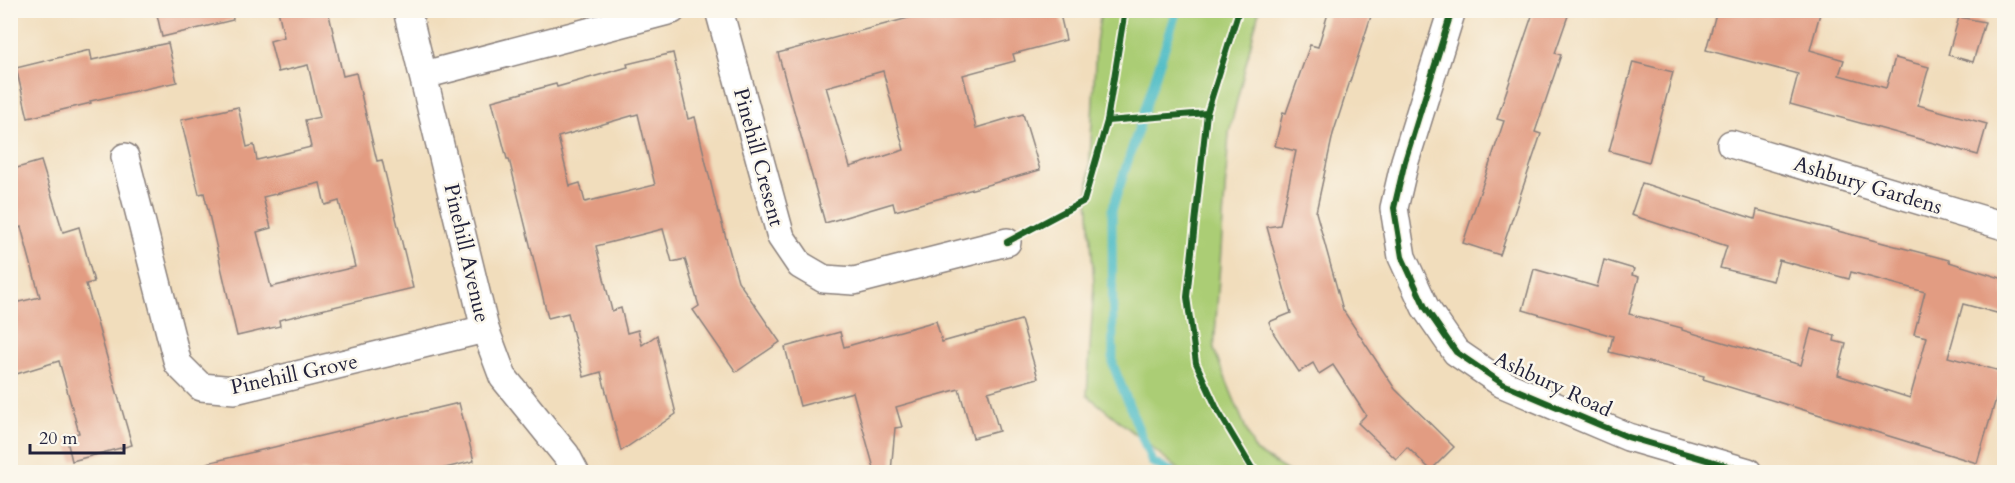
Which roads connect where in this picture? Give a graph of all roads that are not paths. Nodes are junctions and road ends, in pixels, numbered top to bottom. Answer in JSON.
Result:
{"nodes":[{"id":1,"x":407,"y":10,"type":"edge"},
{"id":2,"x":672,"y":10,"type":"edge"},
{"id":3,"x":719,"y":10,"type":"edge"},
{"id":4,"x":1452,"y":10,"type":"edge"},
{"id":5,"x":424,"y":75,"type":"junction"},
{"id":6,"x":1731,"y":144,"type":"dead end"},
{"id":7,"x":125,"y":158,"type":"dead end"},
{"id":8,"x":2004,"y":226,"type":"edge"},
{"id":9,"x":1007,"y":242,"type":"dead end"},
{"id":10,"x":485,"y":329,"type":"junction"},
{"id":11,"x":575,"y":472,"type":"edge"},
{"id":12,"x":1748,"y":472,"type":"edge"}],
"edges":[{"from":1,"to":5,"type":"street","name":"Pinehill Avenue"},
{"from":2,"to":5,"type":"street"},
{"from":3,"to":9,"type":"street","name":"Pinehill Cresent"},
{"from":4,"to":12,"type":"street","name":"Ashbury Road"},
{"from":5,"to":10,"type":"street","name":"Pinehill Avenue"},
{"from":6,"to":8,"type":"street","name":"Ashbury Gardens"},
{"from":7,"to":10,"type":"street","name":"Pinehill Grove"},
{"from":10,"to":11,"type":"street","name":"Pinehill Avenue"}]}
